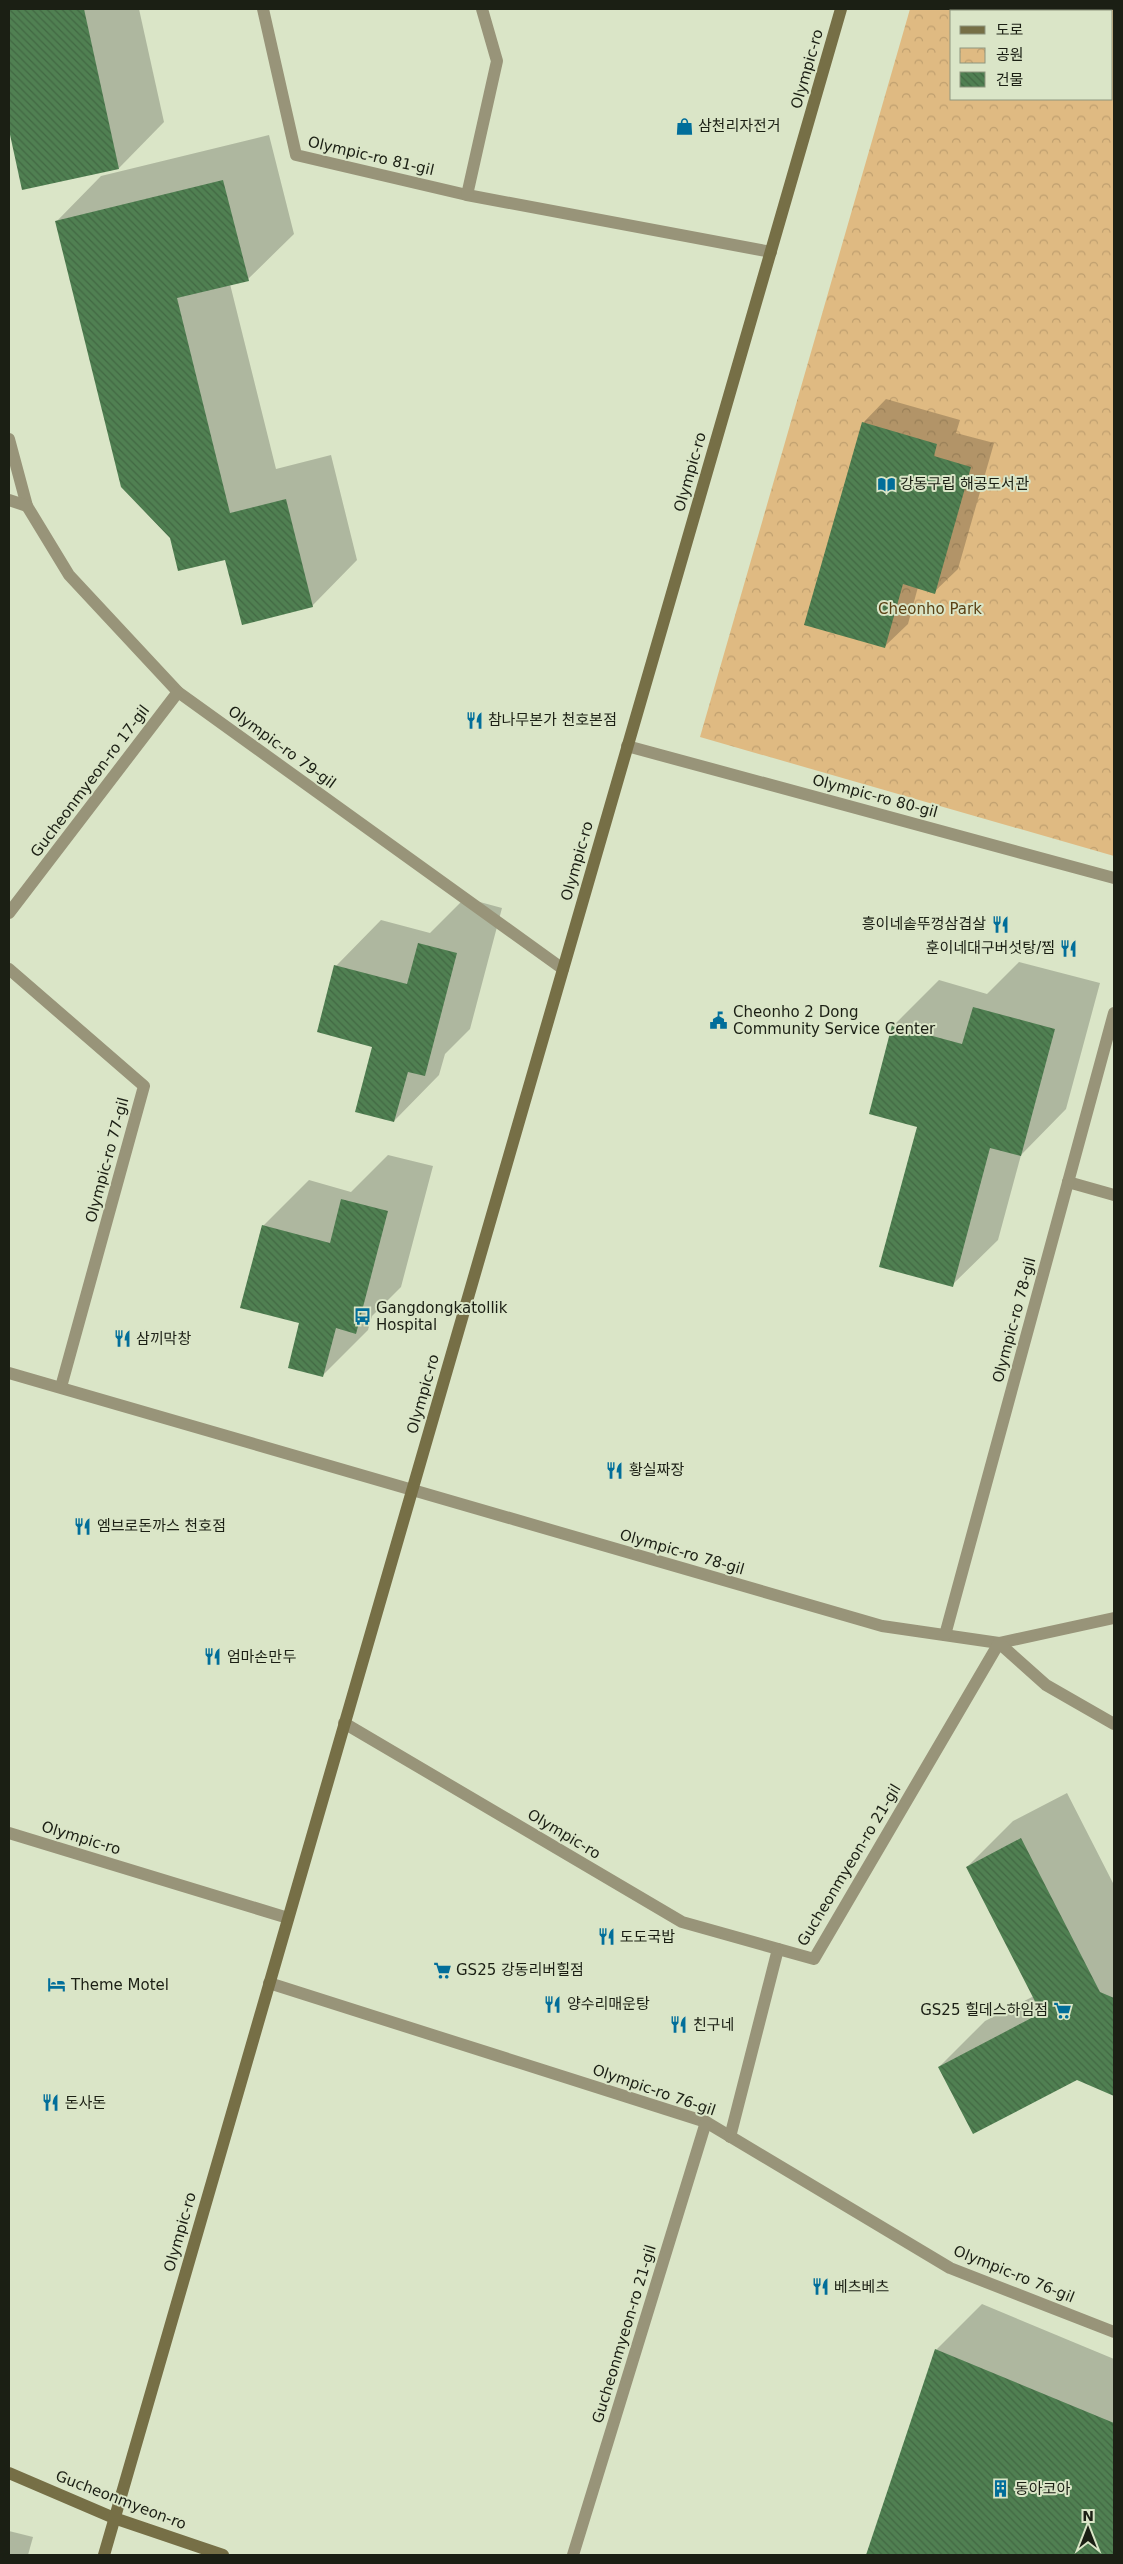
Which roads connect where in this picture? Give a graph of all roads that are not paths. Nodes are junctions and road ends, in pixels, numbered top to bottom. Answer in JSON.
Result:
{"nodes":[{"id":1,"x":263,"y":9,"type":"edge"},
{"id":2,"x":482,"y":9,"type":"edge"},
{"id":3,"x":841,"y":9,"type":"edge"},
{"id":4,"x":467,"y":195,"type":"junction"},
{"id":5,"x":771,"y":252,"type":"junction"},
{"id":6,"x":9,"y":439,"type":"edge"},
{"id":7,"x":9,"y":500,"type":"edge"},
{"id":8,"x":27,"y":506,"type":"junction"},
{"id":9,"x":9,"y":510,"type":"edge"},
{"id":10,"x":178,"y":692,"type":"junction"},
{"id":11,"x":627,"y":746,"type":"junction"},
{"id":12,"x":1114,"y":878,"type":"edge"},
{"id":13,"x":9,"y":913,"type":"edge"},
{"id":14,"x":9,"y":969,"type":"edge"},
{"id":15,"x":563,"y":969,"type":"junction"},
{"id":16,"x":1114,"y":1013,"type":"edge"},
{"id":17,"x":1068,"y":1182,"type":"junction"},
{"id":18,"x":1114,"y":1195,"type":"edge"},
{"id":19,"x":9,"y":1373,"type":"edge"},
{"id":20,"x":61,"y":1387,"type":"junction"},
{"id":21,"x":412,"y":1491,"type":"junction"},
{"id":22,"x":1114,"y":1618,"type":"edge"},
{"id":23,"x":945,"y":1635,"type":"junction"},
{"id":24,"x":999,"y":1643,"type":"junction"},
{"id":25,"x":344,"y":1723,"type":"junction"},
{"id":26,"x":1114,"y":1724,"type":"edge"},
{"id":27,"x":9,"y":1834,"type":"edge"},
{"id":28,"x":288,"y":1918,"type":"junction"},
{"id":29,"x":778,"y":1949,"type":"junction"},
{"id":30,"x":269,"y":1983,"type":"junction"},
{"id":31,"x":706,"y":2122,"type":"junction"},
{"id":32,"x":730,"y":2136,"type":"junction"},
{"id":33,"x":1114,"y":2332,"type":"edge"},
{"id":34,"x":9,"y":2473,"type":"edge"},
{"id":35,"x":114,"y":2518,"type":"junction"},
{"id":36,"x":104,"y":2555,"type":"edge"},
{"id":37,"x":223,"y":2555,"type":"edge"},
{"id":38,"x":573,"y":2555,"type":"edge"}],
"edges":[{"from":1,"to":4,"type":"street","name":"Olympic-ro 81-gil"},
{"from":2,"to":4,"type":"street"},
{"from":3,"to":5,"type":"main road","name":"Olympic-ro"},
{"from":4,"to":5,"type":"street","name":"Olympic-ro 81-gil"},
{"from":5,"to":11,"type":"main road","name":"Olympic-ro"},
{"from":6,"to":8,"type":"street","name":"Olympic-ro 79-gil"},
{"from":7,"to":8,"type":"street"},
{"from":8,"to":9,"type":"street"},
{"from":8,"to":10,"type":"street","name":"Olympic-ro 79-gil"},
{"from":10,"to":13,"type":"street","name":"Gucheonmyeon-ro 17-gil"},
{"from":10,"to":15,"type":"street","name":"Olympic-ro 79-gil"},
{"from":11,"to":12,"type":"street","name":"Olympic-ro 80-gil"},
{"from":11,"to":15,"type":"main road","name":"Olympic-ro"},
{"from":14,"to":20,"type":"street","name":"Olympic-ro 77-gil"},
{"from":15,"to":21,"type":"main road","name":"Olympic-ro"},
{"from":16,"to":17,"type":"street","name":"Olympic-ro 78-gil"},
{"from":17,"to":18,"type":"street"},
{"from":17,"to":23,"type":"street","name":"Olympic-ro 78-gil"},
{"from":19,"to":20,"type":"street"},
{"from":20,"to":21,"type":"street"},
{"from":21,"to":23,"type":"street","name":"Olympic-ro 78-gil"},
{"from":21,"to":25,"type":"main road","name":"Olympic-ro"},
{"from":22,"to":24,"type":"street","name":"Olympic-ro 78-gil"},
{"from":23,"to":24,"type":"street","name":"Olympic-ro 78-gil"},
{"from":24,"to":26,"type":"street"},
{"from":24,"to":29,"type":"street","name":"Gucheonmyeon-ro 21-gil"},
{"from":25,"to":28,"type":"main road","name":"Olympic-ro"},
{"from":25,"to":29,"type":"street","name":"Olympic-ro"},
{"from":27,"to":28,"type":"street","name":"Olympic-ro"},
{"from":28,"to":30,"type":"main road","name":"Olympic-ro"},
{"from":29,"to":32,"type":"street","name":"Gucheonmyeon-ro 21-gil"},
{"from":30,"to":31,"type":"street","name":"Olympic-ro 76-gil"},
{"from":30,"to":35,"type":"main road","name":"Olympic-ro"},
{"from":31,"to":32,"type":"street","name":"Olympic-ro 76-gil"},
{"from":31,"to":38,"type":"street","name":"Gucheonmyeon-ro 21-gil"},
{"from":32,"to":33,"type":"street","name":"Olympic-ro 76-gil"},
{"from":34,"to":35,"type":"main road","name":"Gucheonmyeon-ro"},
{"from":35,"to":36,"type":"main road","name":"Olympic-ro"},
{"from":35,"to":37,"type":"main road","name":"Gucheonmyeon-ro"}]}
